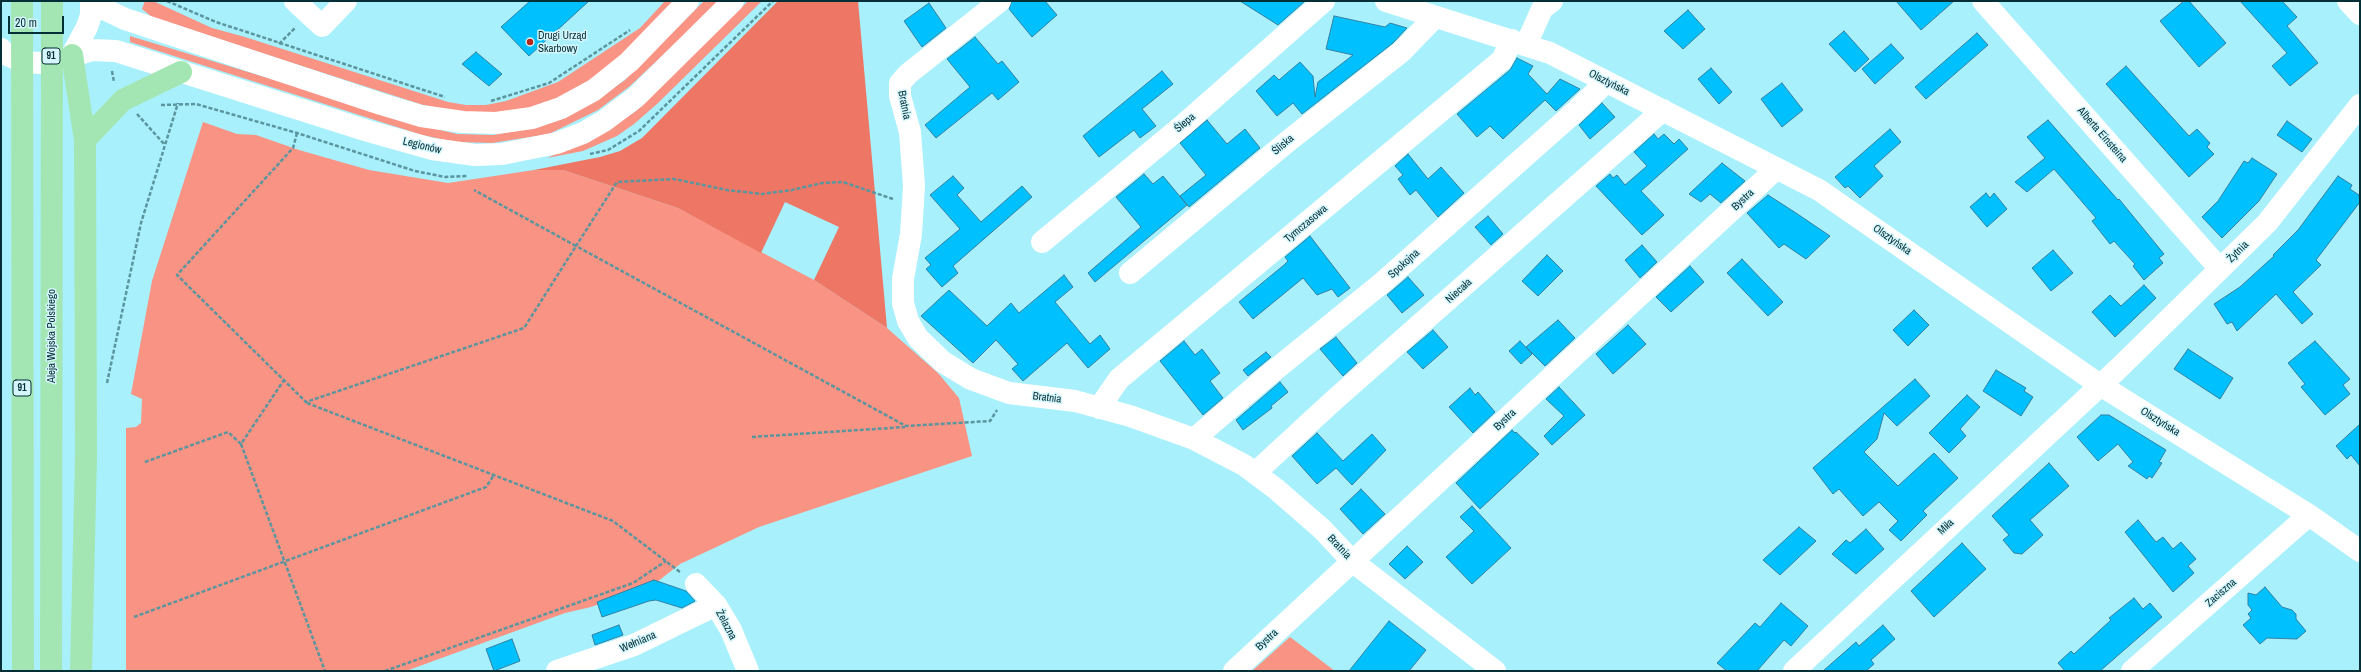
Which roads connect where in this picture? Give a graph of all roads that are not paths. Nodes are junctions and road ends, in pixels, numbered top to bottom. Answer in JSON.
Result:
{"nodes":[{"id":1,"x":22,"y":1,"type":"edge"},
{"id":2,"x":52,"y":1,"type":"edge"},
{"id":3,"x":92,"y":1,"type":"edge"},
{"id":4,"x":295,"y":1,"type":"edge"},
{"id":5,"x":346,"y":1,"type":"edge"},
{"id":6,"x":688,"y":1,"type":"edge"},
{"id":7,"x":733,"y":1,"type":"edge"},
{"id":8,"x":1000,"y":1,"type":"edge"},
{"id":9,"x":1324,"y":1,"type":"edge"},
{"id":10,"x":1386,"y":1,"type":"edge"},
{"id":11,"x":1552,"y":1,"type":"edge"},
{"id":12,"x":1983,"y":1,"type":"edge"},
{"id":13,"x":1435,"y":17,"type":"junction"},
{"id":14,"x":1519,"y":42,"type":"junction"},
{"id":15,"x":1,"y":49,"type":"edge"},
{"id":16,"x":72,"y":56,"type":"junction"},
{"id":17,"x":181,"y":72,"type":"junction"},
{"id":18,"x":1606,"y":82,"type":"junction"},
{"id":19,"x":2360,"y":105,"type":"edge"},
{"id":20,"x":1663,"y":110,"type":"junction"},
{"id":21,"x":85,"y":140,"type":"junction"},
{"id":22,"x":1776,"y":169,"type":"junction"},
{"id":23,"x":1042,"y":242,"type":"dead end"},
{"id":24,"x":2220,"y":269,"type":"junction"},
{"id":25,"x":1130,"y":274,"type":"dead end"},
{"id":26,"x":2100,"y":385,"type":"junction"},
{"id":27,"x":1099,"y":408,"type":"junction"},
{"id":28,"x":1194,"y":438,"type":"junction"},
{"id":29,"x":1255,"y":473,"type":"junction"},
{"id":30,"x":2309,"y":514,"type":"junction"},
{"id":31,"x":2360,"y":551,"type":"edge"},
{"id":32,"x":1352,"y":561,"type":"junction"},
{"id":33,"x":696,"y":584,"type":"road end"},
{"id":34,"x":716,"y":605,"type":"junction"},
{"id":35,"x":23,"y":671,"type":"edge"},
{"id":36,"x":51,"y":671,"type":"edge"},
{"id":37,"x":81,"y":671,"type":"edge"},
{"id":38,"x":557,"y":671,"type":"edge"},
{"id":39,"x":748,"y":671,"type":"edge"},
{"id":40,"x":1234,"y":671,"type":"edge"},
{"id":41,"x":1495,"y":671,"type":"edge"},
{"id":42,"x":1794,"y":671,"type":"edge"},
{"id":43,"x":2132,"y":671,"type":"edge"}],
"edges":[{"from":1,"to":35,"type":"main road","number":"91"},
{"from":2,"to":36,"type":"main road","name":"Aleja Wojska Polskiego","number":"91"},
{"from":3,"to":6,"type":"street"},
{"from":3,"to":16,"type":"street"},
{"from":4,"to":5,"type":"street"},
{"from":7,"to":17,"type":"street","name":"Legionów"},
{"from":8,"to":27,"type":"street","name":"Bratnia"},
{"from":9,"to":23,"type":"street","name":"Ślepa"},
{"from":10,"to":13,"type":"street","name":"Olsztyńska"},
{"from":11,"to":14,"type":"street","name":"Tymczasowa"},
{"from":12,"to":24,"type":"street","name":"Alberta Einsteina"},
{"from":13,"to":14,"type":"street","name":"Olsztyńska"},
{"from":13,"to":25,"type":"street","name":"Śliska"},
{"from":14,"to":18,"type":"street","name":"Olsztyńska"},
{"from":14,"to":27,"type":"street","name":"Tymczasowa"},
{"from":15,"to":16,"type":"street","name":"Legionów"},
{"from":16,"to":17,"type":"street","name":"Legionów"},
{"from":16,"to":21,"type":"main road"},
{"from":17,"to":21,"type":"main road"},
{"from":18,"to":20,"type":"street","name":"Olsztyńska"},
{"from":18,"to":28,"type":"street","name":"Spokojna"},
{"from":19,"to":24,"type":"street","name":"Żytnia"},
{"from":20,"to":22,"type":"street","name":"Olsztyńska"},
{"from":20,"to":29,"type":"street","name":"Niecała"},
{"from":21,"to":37,"type":"main road"},
{"from":22,"to":26,"type":"street","name":"Olsztyńska"},
{"from":22,"to":32,"type":"street","name":"Bystra"},
{"from":24,"to":26,"type":"street","name":"Żytnia"},
{"from":26,"to":30,"type":"street","name":"Olsztyńska"},
{"from":26,"to":42,"type":"street","name":"Miła"},
{"from":27,"to":28,"type":"street","name":"Bratnia"},
{"from":28,"to":29,"type":"street","name":"Bratnia"},
{"from":29,"to":32,"type":"street","name":"Bratnia"},
{"from":30,"to":31,"type":"street","name":"Olsztyńska"},
{"from":30,"to":43,"type":"street","name":"Zaciszna"},
{"from":32,"to":40,"type":"street","name":"Bystra"},
{"from":32,"to":41,"type":"street","name":"Bratnia"},
{"from":33,"to":34,"type":"street","name":"Żelazna"},
{"from":34,"to":38,"type":"street","name":"Wełniana"},
{"from":34,"to":39,"type":"street","name":"Żelazna"}]}
